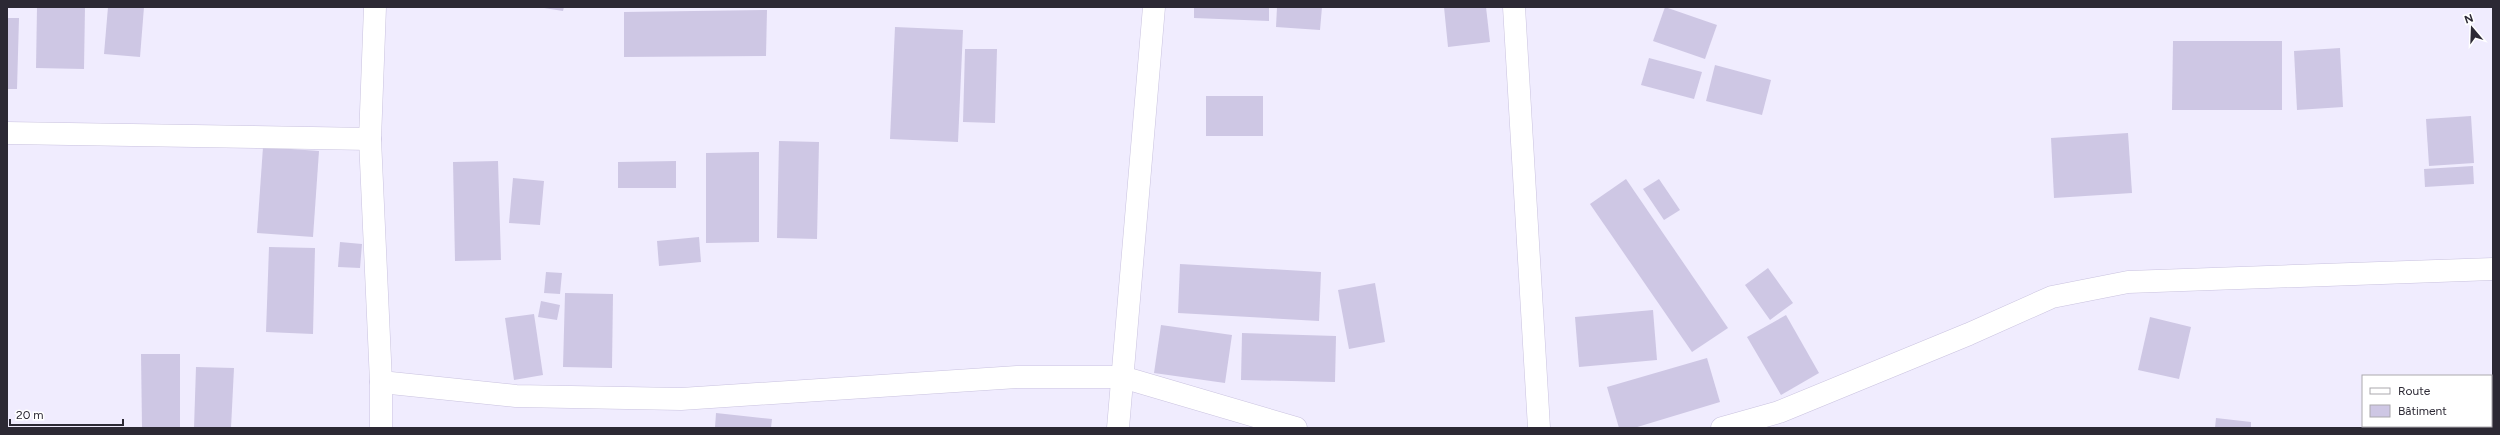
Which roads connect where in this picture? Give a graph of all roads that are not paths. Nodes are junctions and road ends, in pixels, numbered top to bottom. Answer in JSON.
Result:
{"nodes":[{"id":1,"x":375,"y":7,"type":"edge"},
{"id":2,"x":1154,"y":7,"type":"edge"},
{"id":3,"x":1514,"y":7,"type":"edge"},
{"id":4,"x":7,"y":133,"type":"edge"},
{"id":5,"x":370,"y":139,"type":"junction"},
{"id":6,"x":2493,"y":269,"type":"edge"},
{"id":7,"x":1122,"y":377,"type":"junction"},
{"id":8,"x":381,"y":382,"type":"junction"},
{"id":9,"x":381,"y":428,"type":"edge"},
{"id":10,"x":1118,"y":428,"type":"edge"},
{"id":11,"x":1296,"y":428,"type":"edge"},
{"id":12,"x":1540,"y":428,"type":"edge"},
{"id":13,"x":1722,"y":428,"type":"edge"}],
"edges":[{"from":1,"to":5,"type":"street"},
{"from":2,"to":7,"type":"street"},
{"from":3,"to":12,"type":"street"},
{"from":4,"to":5,"type":"street"},
{"from":5,"to":8,"type":"street"},
{"from":6,"to":13,"type":"street"},
{"from":7,"to":8,"type":"street"},
{"from":7,"to":10,"type":"street"},
{"from":7,"to":11,"type":"street"},
{"from":8,"to":9,"type":"street"}]}
